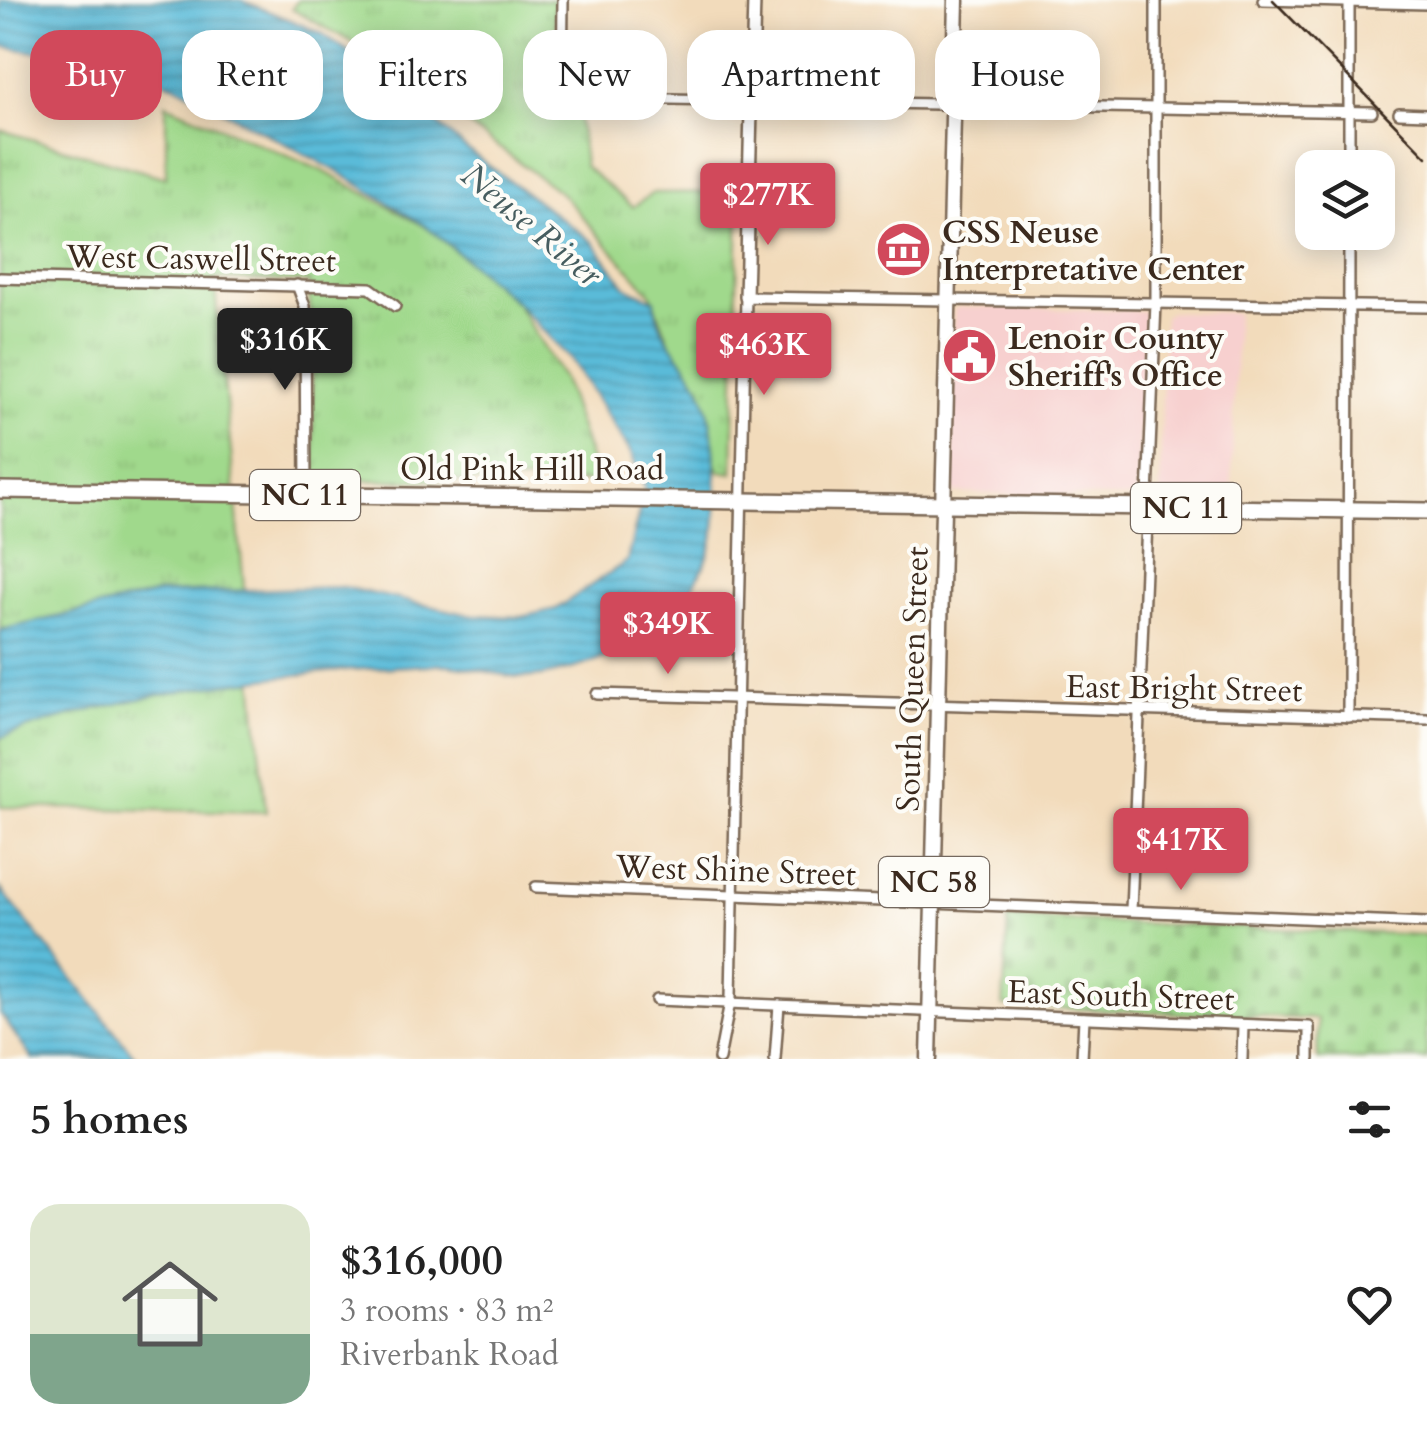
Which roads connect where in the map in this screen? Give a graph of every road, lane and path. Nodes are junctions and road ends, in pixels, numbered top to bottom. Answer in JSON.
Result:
{"nodes":[{"id":1,"x":564,"y":0,"type":"edge"},
{"id":2,"x":754,"y":0,"type":"edge"},
{"id":3,"x":956,"y":0,"type":"edge"},
{"id":4,"x":1156,"y":0,"type":"edge"},
{"id":5,"x":1263,"y":0,"type":"edge"},
{"id":6,"x":1349,"y":1,"type":"edge"},
{"id":7,"x":1427,"y":4,"type":"edge"},
{"id":8,"x":753,"y":30,"type":"edge"},
{"id":9,"x":955,"y":30,"type":"edge"},
{"id":10,"x":687,"y":100,"type":"edge"},
{"id":11,"x":1100,"y":106,"type":"edge"},
{"id":12,"x":1156,"y":107,"type":"junction"},
{"id":13,"x":1349,"y":112,"type":"junction"},
{"id":14,"x":1372,"y":112,"type":"dead end"},
{"id":15,"x":1399,"y":113,"type":"dead end"},
{"id":16,"x":1427,"y":114,"type":"edge"},
{"id":17,"x":751,"y":120,"type":"edge"},
{"id":18,"x":953,"y":120,"type":"edge"},
{"id":19,"x":1349,"y":150,"type":"edge"},
{"id":20,"x":1348,"y":250,"type":"edge"},
{"id":21,"x":0,"y":278,"type":"edge"},
{"id":22,"x":297,"y":286,"type":"junction"},
{"id":23,"x":746,"y":296,"type":"junction"},
{"id":24,"x":949,"y":301,"type":"junction"},
{"id":25,"x":1156,"y":303,"type":"junction"},
{"id":26,"x":395,"y":306,"type":"dead end"},
{"id":27,"x":1348,"y":306,"type":"junction"},
{"id":28,"x":1427,"y":307,"type":"edge"},
{"id":29,"x":0,"y":490,"type":"edge"},
{"id":30,"x":306,"y":495,"type":"junction"},
{"id":31,"x":738,"y":498,"type":"junction"},
{"id":32,"x":944,"y":504,"type":"junction"},
{"id":33,"x":1150,"y":507,"type":"junction"},
{"id":34,"x":1349,"y":510,"type":"junction"},
{"id":35,"x":1427,"y":511,"type":"edge"},
{"id":36,"x":597,"y":694,"type":"dead end"},
{"id":37,"x":738,"y":698,"type":"junction"},
{"id":38,"x":939,"y":705,"type":"junction"},
{"id":39,"x":1141,"y":712,"type":"junction"},
{"id":40,"x":1348,"y":717,"type":"junction"},
{"id":41,"x":1427,"y":720,"type":"edge"},
{"id":42,"x":536,"y":887,"type":"dead end"},
{"id":43,"x":733,"y":894,"type":"junction"},
{"id":44,"x":933,"y":902,"type":"junction"},
{"id":45,"x":1131,"y":910,"type":"junction"},
{"id":46,"x":1427,"y":923,"type":"edge"},
{"id":47,"x":657,"y":1000,"type":"dead end"},
{"id":48,"x":729,"y":1003,"type":"junction"},
{"id":49,"x":778,"y":1005,"type":"junction"},
{"id":50,"x":930,"y":1011,"type":"junction"},
{"id":51,"x":1084,"y":1018,"type":"junction"},
{"id":52,"x":1244,"y":1025,"type":"junction"},
{"id":53,"x":719,"y":1059,"type":"edge"},
{"id":54,"x":775,"y":1059,"type":"edge"},
{"id":55,"x":929,"y":1059,"type":"edge"},
{"id":56,"x":1082,"y":1059,"type":"edge"},
{"id":57,"x":1242,"y":1059,"type":"edge"},
{"id":58,"x":1310,"y":1059,"type":"edge"}],
"edges":[{"from":1,"to":10,"type":"street"},
{"from":2,"to":8,"type":"street"},
{"from":3,"to":9,"type":"main road","number":"NC 58"},
{"from":4,"to":12,"type":"street"},
{"from":5,"to":6,"type":"street"},
{"from":6,"to":7,"type":"street"},
{"from":6,"to":13,"type":"street"},
{"from":11,"to":12,"type":"street"},
{"from":12,"to":13,"type":"street"},
{"from":12,"to":25,"type":"street"},
{"from":13,"to":14,"type":"street"},
{"from":13,"to":19,"type":"street"},
{"from":15,"to":16,"type":"street"},
{"from":17,"to":23,"type":"street"},
{"from":18,"to":24,"type":"main road","number":"NC 58"},
{"from":20,"to":27,"type":"street"},
{"from":21,"to":22,"type":"street","name":"West Caswell Street"},
{"from":22,"to":26,"type":"street","name":"West Caswell Street"},
{"from":22,"to":30,"type":"street"},
{"from":23,"to":24,"type":"street"},
{"from":23,"to":31,"type":"street"},
{"from":24,"to":25,"type":"street"},
{"from":24,"to":32,"type":"main road","name":"South Queen Street","number":"NC 58"},
{"from":25,"to":27,"type":"street"},
{"from":25,"to":33,"type":"street"},
{"from":27,"to":28,"type":"street"},
{"from":27,"to":34,"type":"street"},
{"from":29,"to":30,"type":"highway","name":"Old Pink Hill Road","number":"NC 11"},
{"from":30,"to":31,"type":"highway","name":"Old Pink Hill Road","number":"NC 11"},
{"from":31,"to":32,"type":"highway","name":"Old Pink Hill Road","number":"NC 11"},
{"from":31,"to":37,"type":"street"},
{"from":32,"to":33,"type":"highway","number":"NC 11"},
{"from":32,"to":38,"type":"main road","name":"South Queen Street","number":"NC 58"},
{"from":33,"to":34,"type":"highway","number":"NC 11"},
{"from":33,"to":39,"type":"street"},
{"from":34,"to":35,"type":"highway","number":"NC 11"},
{"from":34,"to":40,"type":"street"},
{"from":36,"to":37,"type":"street","name":"East Bright Street"},
{"from":37,"to":38,"type":"street","name":"East Bright Street"},
{"from":37,"to":43,"type":"street"},
{"from":38,"to":39,"type":"street","name":"East Bright Street"},
{"from":38,"to":44,"type":"main road","name":"South Queen Street","number":"NC 58"},
{"from":39,"to":40,"type":"street","name":"East Bright Street"},
{"from":39,"to":45,"type":"street"},
{"from":40,"to":41,"type":"street","name":"East Bright Street"},
{"from":42,"to":43,"type":"street","name":"West Shine Street"},
{"from":43,"to":44,"type":"street","name":"West Shine Street"},
{"from":43,"to":48,"type":"street"},
{"from":44,"to":45,"type":"street","name":"West Shine Street"},
{"from":44,"to":50,"type":"main road","name":"South Queen Street","number":"NC 58"},
{"from":45,"to":46,"type":"street","name":"West Shine Street"},
{"from":47,"to":48,"type":"street","name":"East South Street"},
{"from":48,"to":49,"type":"street","name":"East South Street"},
{"from":48,"to":53,"type":"street"},
{"from":49,"to":50,"type":"street","name":"East South Street"},
{"from":49,"to":54,"type":"street"},
{"from":50,"to":51,"type":"street","name":"East South Street"},
{"from":50,"to":55,"type":"main road","name":"South Queen Street","number":"NC 58"},
{"from":51,"to":52,"type":"street","name":"East South Street"},
{"from":51,"to":56,"type":"street"},
{"from":52,"to":57,"type":"street"},
{"from":52,"to":58,"type":"street","name":"East South Street"}]}
